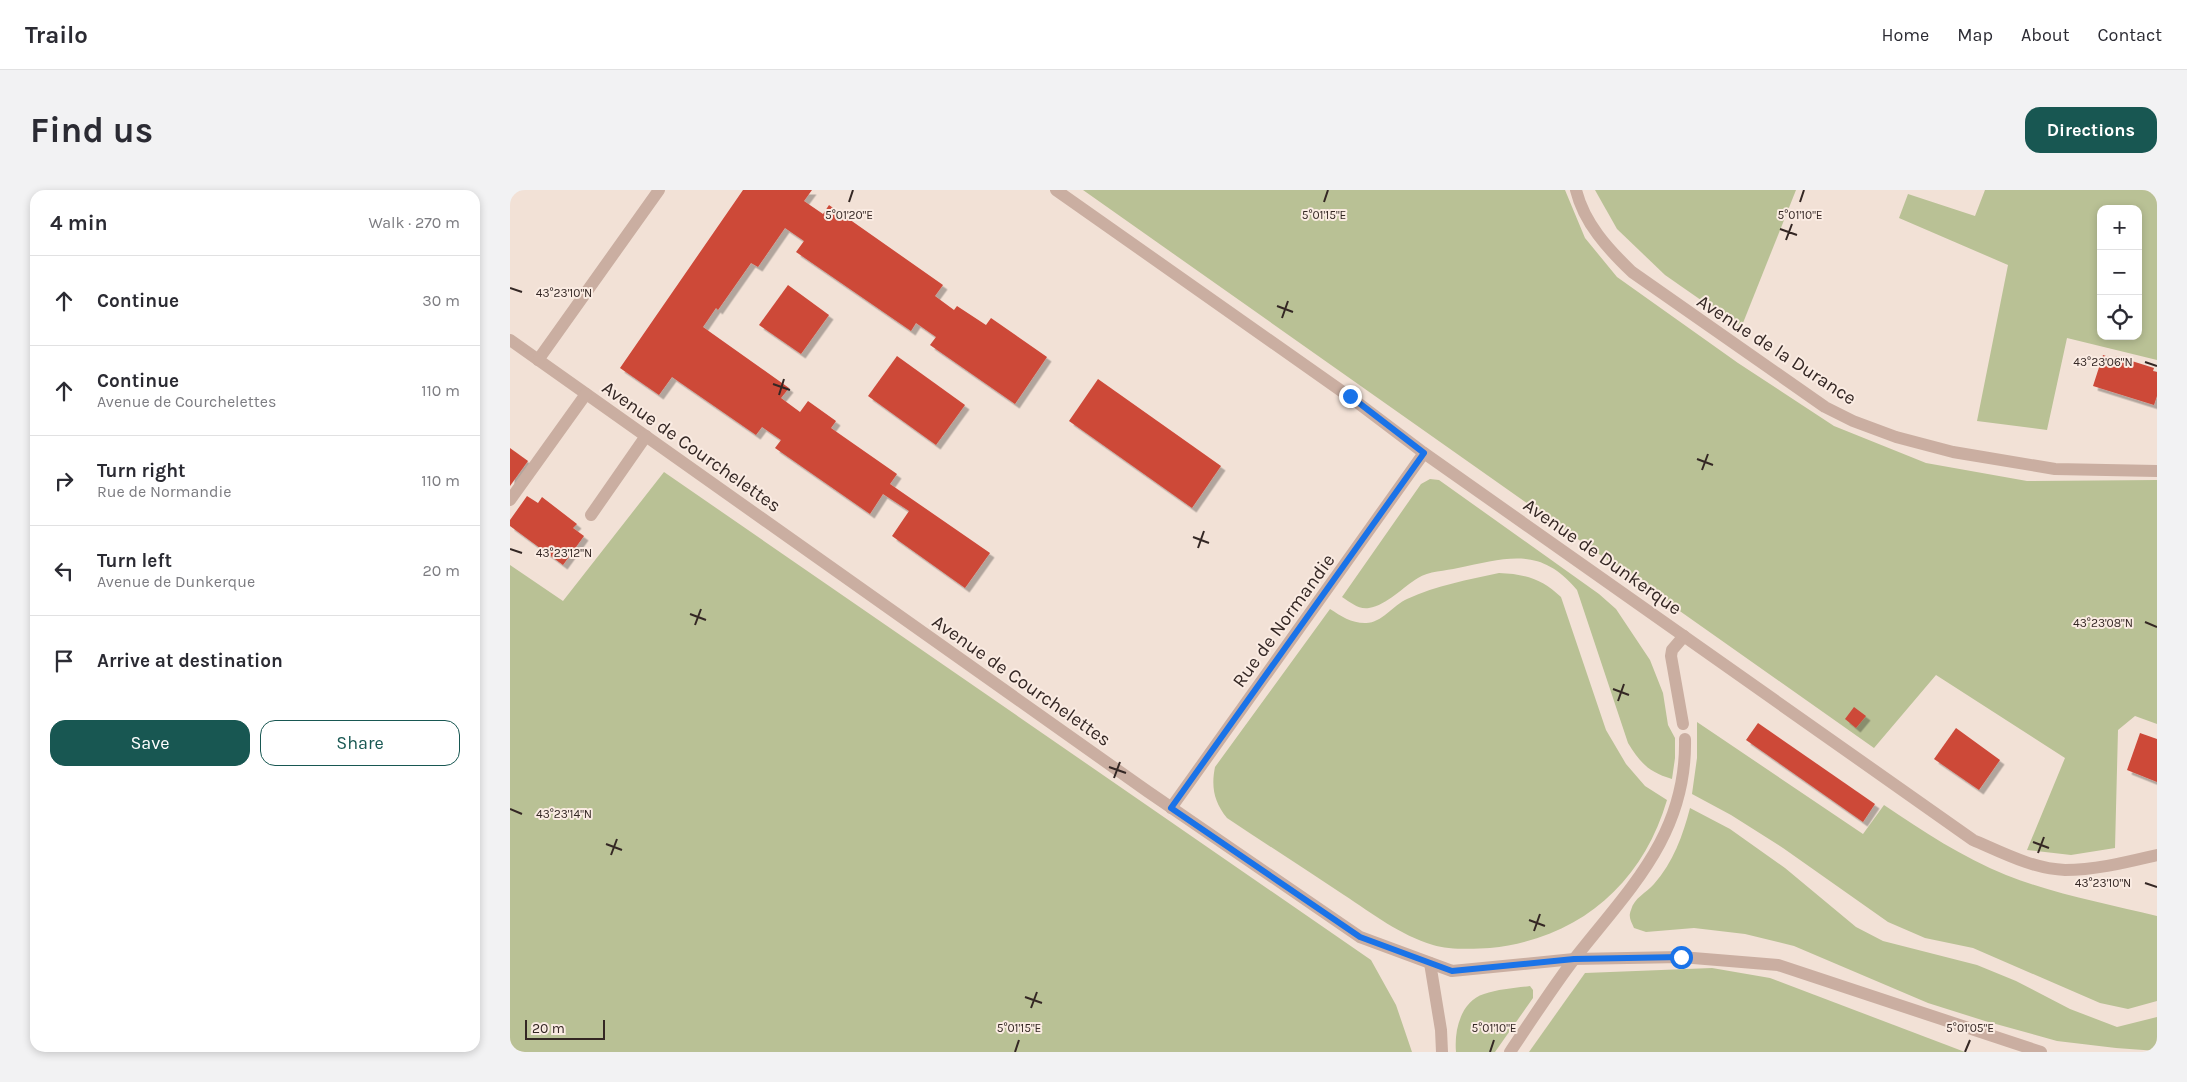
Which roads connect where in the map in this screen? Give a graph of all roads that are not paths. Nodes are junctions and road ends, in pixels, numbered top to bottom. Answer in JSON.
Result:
{"nodes":[{"id":1,"x":660,"y":190,"type":"edge"},
{"id":2,"x":1056,"y":190,"type":"edge"},
{"id":3,"x":1576,"y":190,"type":"edge"},
{"id":4,"x":510,"y":340,"type":"edge"},
{"id":5,"x":538,"y":360,"type":"junction"},
{"id":6,"x":586,"y":394,"type":"junction"},
{"id":7,"x":646,"y":436,"type":"junction"},
{"id":8,"x":1424,"y":453,"type":"junction"},
{"id":9,"x":2157,"y":470,"type":"edge"},
{"id":10,"x":510,"y":500,"type":"edge"},
{"id":11,"x":591,"y":515,"type":"dead end"},
{"id":12,"x":1684,"y":636,"type":"junction"},
{"id":13,"x":1683,"y":724,"type":"dead end"},
{"id":14,"x":1685,"y":739,"type":"dead end"},
{"id":15,"x":1171,"y":808,"type":"junction"},
{"id":16,"x":2157,"y":855,"type":"edge"},
{"id":17,"x":1574,"y":959,"type":"junction"},
{"id":18,"x":1430,"y":962,"type":"junction"},
{"id":19,"x":1442,"y":1052,"type":"edge"},
{"id":20,"x":1510,"y":1052,"type":"edge"},
{"id":21,"x":2040,"y":1052,"type":"edge"}],
"edges":[{"from":1,"to":5,"type":"street"},
{"from":2,"to":8,"type":"street","name":"Avenue de Dunkerque"},
{"from":3,"to":9,"type":"street","name":"Avenue de la Durance"},
{"from":4,"to":5,"type":"street","name":"Avenue de Courchelettes"},
{"from":5,"to":6,"type":"street","name":"Avenue de Courchelettes"},
{"from":6,"to":7,"type":"street","name":"Avenue de Courchelettes"},
{"from":6,"to":10,"type":"street"},
{"from":7,"to":11,"type":"street"},
{"from":7,"to":15,"type":"street","name":"Avenue de Courchelettes"},
{"from":8,"to":12,"type":"street","name":"Avenue de Dunkerque"},
{"from":8,"to":15,"type":"street","name":"Rue de Normandie"},
{"from":12,"to":13,"type":"street"},
{"from":12,"to":16,"type":"street","name":"Avenue de Dunkerque"},
{"from":14,"to":17,"type":"street"},
{"from":15,"to":18,"type":"street","name":"Avenue de Courchelettes"},
{"from":17,"to":18,"type":"street","name":"Avenue de Courchelettes"},
{"from":17,"to":20,"type":"street"},
{"from":17,"to":21,"type":"street","name":"Avenue de Courchelettes"},
{"from":18,"to":19,"type":"street"}]}
